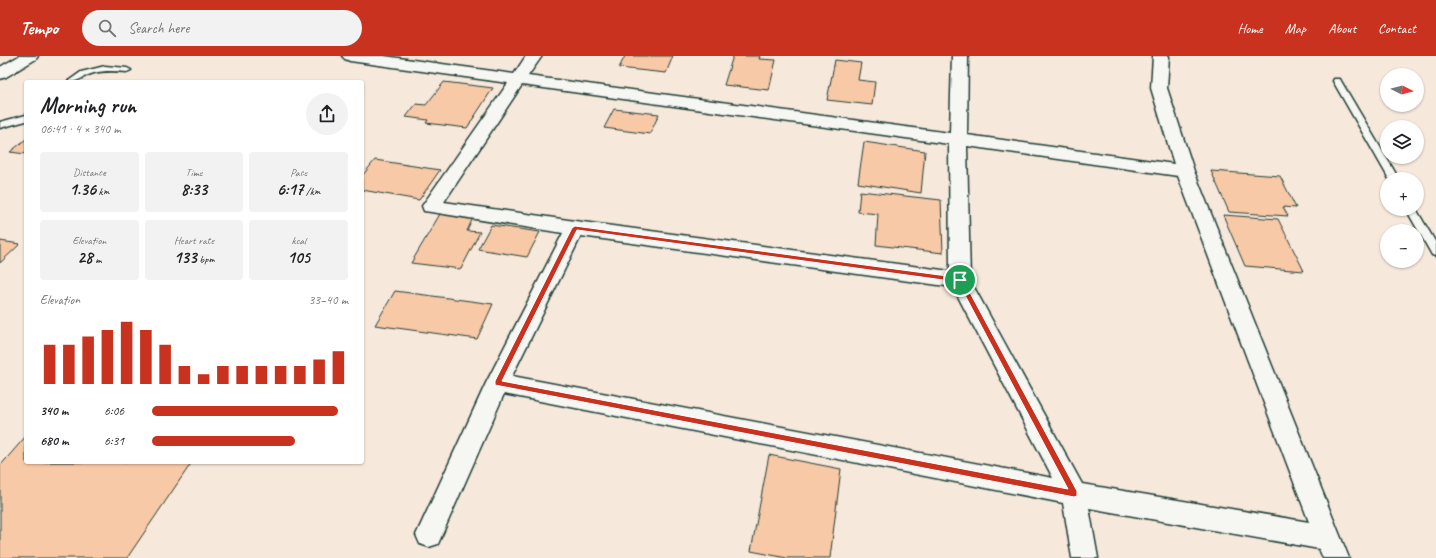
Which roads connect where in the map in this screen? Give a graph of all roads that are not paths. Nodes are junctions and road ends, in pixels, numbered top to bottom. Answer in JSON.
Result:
{"nodes":[{"id":1,"x":30,"y":56,"type":"edge"},
{"id":2,"x":350,"y":56,"type":"edge"},
{"id":3,"x":534,"y":56,"type":"edge"},
{"id":4,"x":960,"y":56,"type":"edge"},
{"id":5,"x":1161,"y":56,"type":"edge"},
{"id":6,"x":127,"y":70,"type":"dead end"},
{"id":7,"x":0,"y":74,"type":"edge"},
{"id":8,"x":518,"y":79,"type":"junction"},
{"id":9,"x":74,"y":80,"type":"edge"},
{"id":10,"x":1337,"y":81,"type":"dead end"},
{"id":11,"x":24,"y":119,"type":"edge"},
{"id":12,"x":0,"y":125,"type":"edge"},
{"id":13,"x":958,"y":140,"type":"junction"},
{"id":14,"x":1185,"y":171,"type":"junction"},
{"id":15,"x":1390,"y":172,"type":"edge"},
{"id":16,"x":1415,"y":216,"type":"edge"},
{"id":17,"x":575,"y":228,"type":"junction"},
{"id":18,"x":1436,"y":252,"type":"edge"},
{"id":19,"x":960,"y":280,"type":"junction"},
{"id":20,"x":497,"y":383,"type":"junction"},
{"id":21,"x":1074,"y":494,"type":"junction"},
{"id":22,"x":429,"y":535,"type":"dead end"},
{"id":23,"x":1332,"y":548,"type":"edge"},
{"id":24,"x":1085,"y":558,"type":"edge"}],
"edges":[{"from":1,"to":7,"type":"main road"},
{"from":2,"to":8,"type":"street"},
{"from":3,"to":8,"type":"street"},
{"from":4,"to":13,"type":"street"},
{"from":5,"to":14,"type":"street"},
{"from":6,"to":9,"type":"lane"},
{"from":8,"to":13,"type":"street"},
{"from":8,"to":17,"type":"street"},
{"from":10,"to":15,"type":"lane"},
{"from":11,"to":12,"type":"lane"},
{"from":13,"to":14,"type":"street"},
{"from":13,"to":19,"type":"street"},
{"from":14,"to":23,"type":"street"},
{"from":16,"to":18,"type":"lane"},
{"from":17,"to":19,"type":"street"},
{"from":17,"to":20,"type":"street"},
{"from":19,"to":21,"type":"street"},
{"from":20,"to":21,"type":"street"},
{"from":20,"to":22,"type":"street"},
{"from":21,"to":23,"type":"street"},
{"from":21,"to":24,"type":"street"}]}
